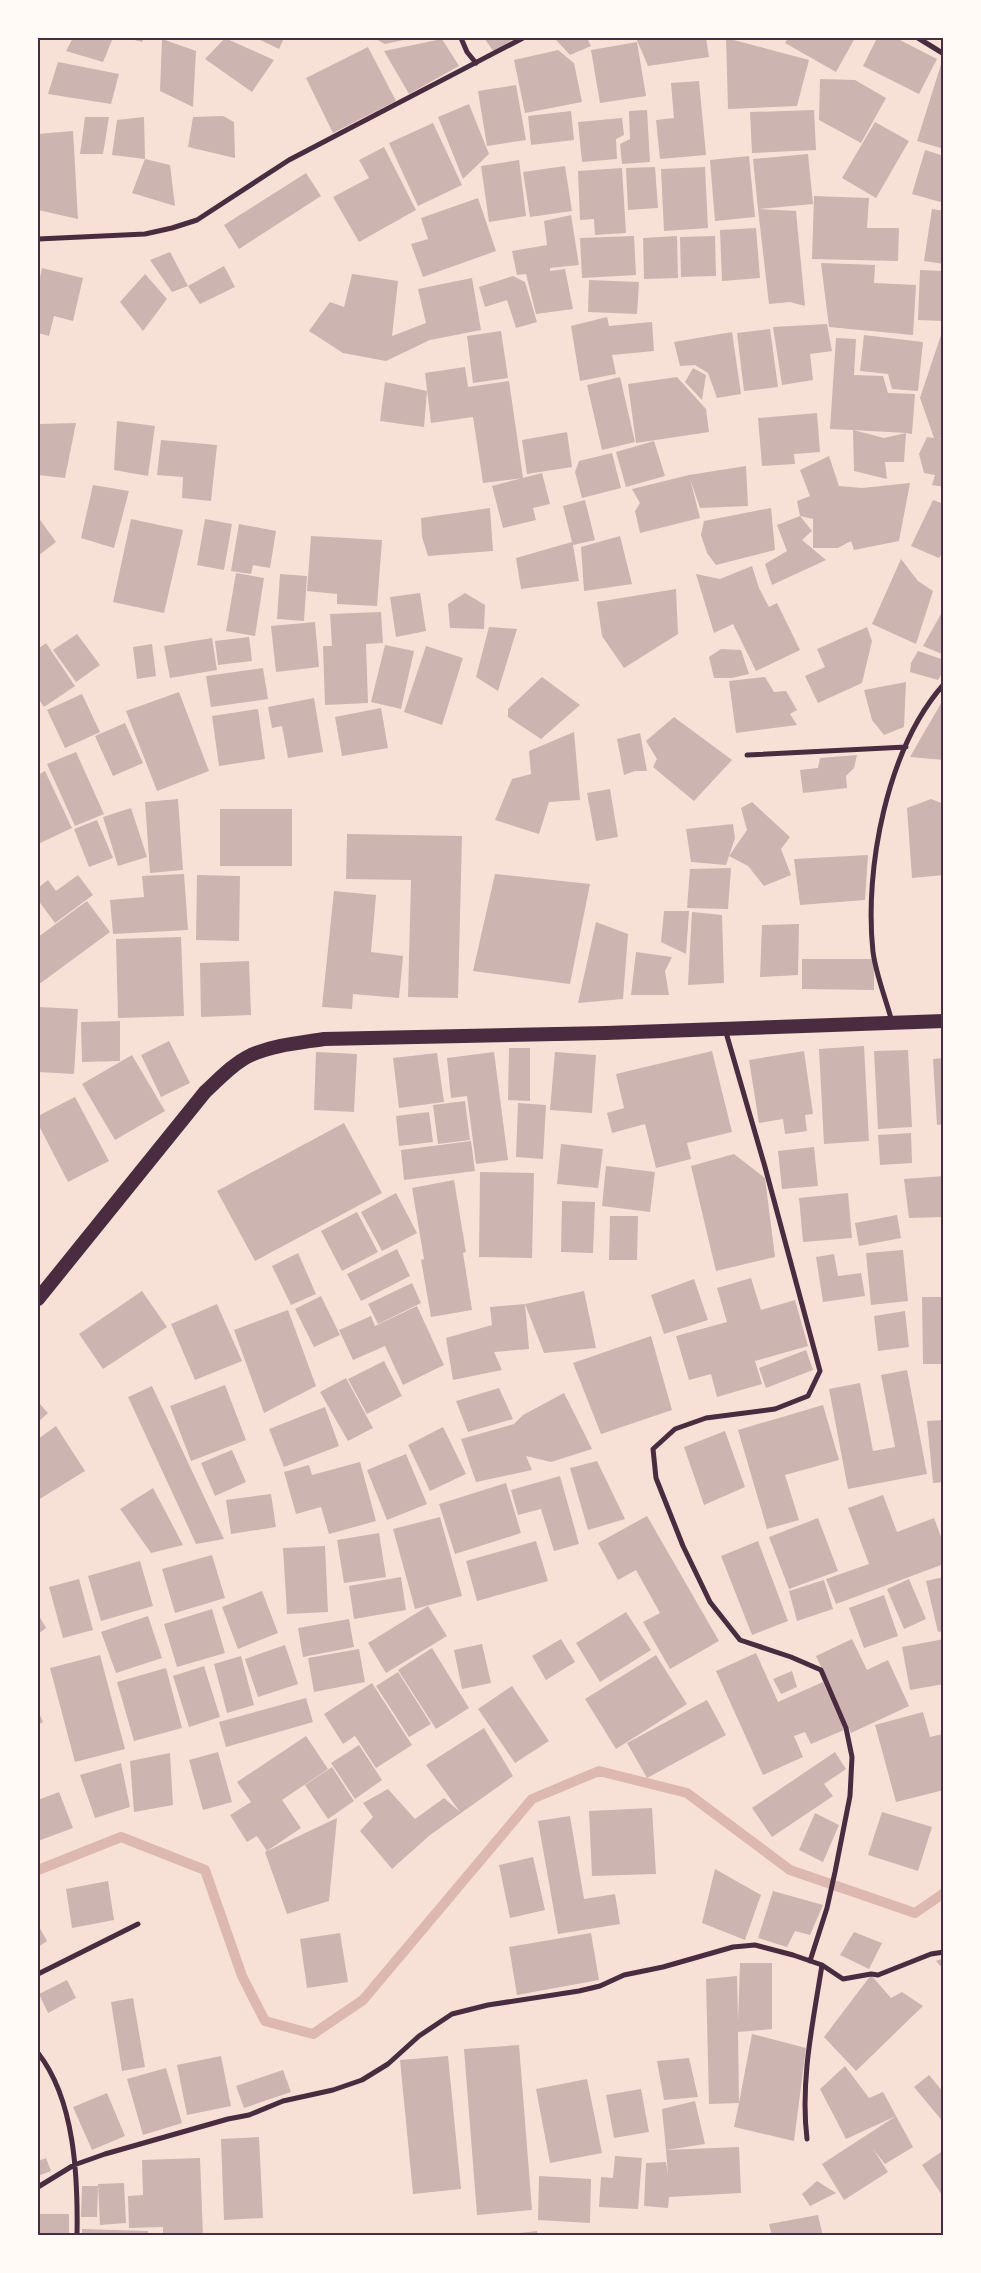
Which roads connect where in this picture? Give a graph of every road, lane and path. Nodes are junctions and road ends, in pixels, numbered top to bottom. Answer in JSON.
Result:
{"nodes":[{"id":1,"x":461,"y":38,"type":"edge"},
{"id":2,"x":523,"y":38,"type":"edge"},
{"id":3,"x":918,"y":38,"type":"edge"},
{"id":4,"x":944,"y":54,"type":"edge"},
{"id":5,"x":476,"y":63,"type":"junction"},
{"id":6,"x":38,"y":239,"type":"edge"},
{"id":7,"x":944,"y":684,"type":"edge"},
{"id":8,"x":906,"y":747,"type":"junction"},
{"id":9,"x":747,"y":755,"type":"dead end"},
{"id":10,"x":944,"y":1021,"type":"edge"},
{"id":11,"x":892,"y":1022,"type":"junction"},
{"id":12,"x":724,"y":1029,"type":"junction"},
{"id":13,"x":38,"y":1299,"type":"edge"},
{"id":14,"x":138,"y":1924,"type":"dead end"},
{"id":15,"x":944,"y":1952,"type":"edge"},
{"id":16,"x":810,"y":1961,"type":"junction"},
{"id":17,"x":822,"y":1965,"type":"junction"},
{"id":18,"x":38,"y":1974,"type":"edge"},
{"id":19,"x":38,"y":2053,"type":"edge"},
{"id":20,"x":807,"y":2139,"type":"dead end"},
{"id":21,"x":74,"y":2165,"type":"junction"},
{"id":22,"x":38,"y":2187,"type":"edge"},
{"id":23,"x":77,"y":2236,"type":"edge"}],
"edges":[{"from":1,"to":5,"type":"street"},
{"from":2,"to":5,"type":"street"},
{"from":3,"to":4,"type":"street"},
{"from":5,"to":6,"type":"street"},
{"from":7,"to":8,"type":"street"},
{"from":8,"to":9,"type":"street"},
{"from":8,"to":11,"type":"street"},
{"from":10,"to":11,"type":"highway"},
{"from":11,"to":12,"type":"highway"},
{"from":12,"to":13,"type":"highway"},
{"from":12,"to":16,"type":"street"},
{"from":14,"to":18,"type":"street"},
{"from":15,"to":17,"type":"street"},
{"from":16,"to":17,"type":"street"},
{"from":16,"to":21,"type":"street"},
{"from":17,"to":20,"type":"street"},
{"from":19,"to":21,"type":"street"},
{"from":21,"to":22,"type":"street"},
{"from":21,"to":23,"type":"street"}]}
